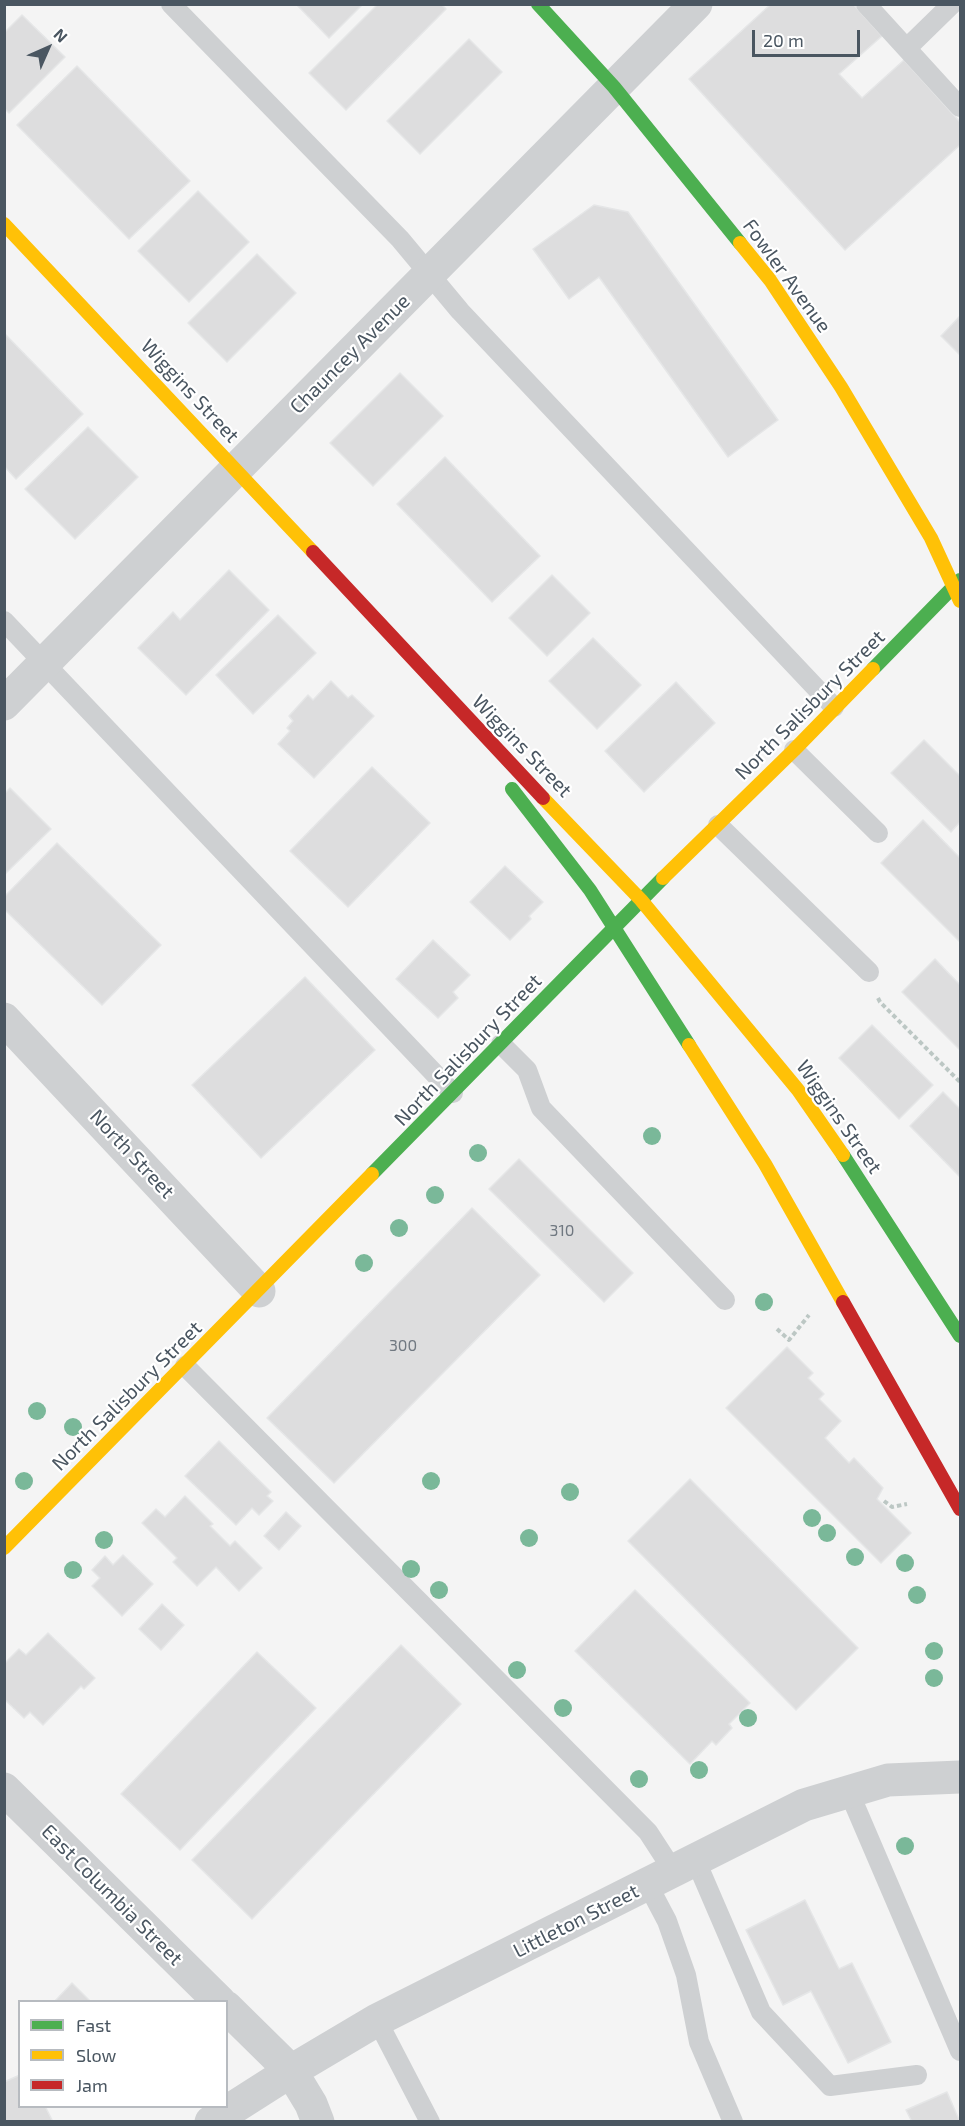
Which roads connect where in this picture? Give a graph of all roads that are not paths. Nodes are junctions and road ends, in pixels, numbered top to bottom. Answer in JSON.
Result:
{"nodes":[{"id":1,"x":171,"y":4,"type":"edge"},
{"id":2,"x":538,"y":4,"type":"edge"},
{"id":3,"x":696,"y":4,"type":"edge"},
{"id":4,"x":866,"y":4,"type":"edge"},
{"id":5,"x":952,"y":4,"type":"edge"},
{"id":6,"x":907,"y":48,"type":"junction"},
{"id":7,"x":614,"y":87,"type":"junction"},
{"id":8,"x":960,"y":107,"type":"edge"},
{"id":9,"x":4,"y":224,"type":"edge"},
{"id":10,"x":430,"y":274,"type":"junction"},
{"id":11,"x":236,"y":469,"type":"junction"},
{"id":12,"x":957,"y":583,"type":"edge"},
{"id":13,"x":960,"y":601,"type":"edge"},
{"id":14,"x":4,"y":621,"type":"edge"},
{"id":15,"x":45,"y":664,"type":"junction"},
{"id":16,"x":4,"y":704,"type":"edge"},
{"id":17,"x":834,"y":707,"type":"junction"},
{"id":18,"x":470,"y":721,"type":"junction"},
{"id":19,"x":794,"y":750,"type":"junction"},
{"id":20,"x":718,"y":825,"type":"junction"},
{"id":21,"x":878,"y":833,"type":"dead end"},
{"id":22,"x":641,"y":900,"type":"junction"},
{"id":23,"x":615,"y":928,"type":"junction"},
{"id":24,"x":868,"y":972,"type":"road end"},
{"id":25,"x":4,"y":1019,"type":"edge"},
{"id":26,"x":501,"y":1044,"type":"junction"},
{"id":27,"x":453,"y":1093,"type":"junction"},
{"id":28,"x":259,"y":1291,"type":"junction"},
{"id":29,"x":725,"y":1300,"type":"dead end"},
{"id":30,"x":960,"y":1336,"type":"edge"},
{"id":31,"x":185,"y":1366,"type":"junction"},
{"id":32,"x":960,"y":1509,"type":"edge"},
{"id":33,"x":4,"y":1548,"type":"edge"},
{"id":34,"x":960,"y":1777,"type":"edge"},
{"id":35,"x":4,"y":1789,"type":"edge"},
{"id":36,"x":849,"y":1792,"type":"junction"},
{"id":37,"x":673,"y":1872,"type":"junction"},
{"id":38,"x":219,"y":2000,"type":"edge"},
{"id":39,"x":228,"y":2009,"type":"edge"},
{"id":40,"x":377,"y":2020,"type":"junction"},
{"id":41,"x":960,"y":2051,"type":"edge"},
{"id":42,"x":291,"y":2070,"type":"junction"},
{"id":43,"x":917,"y":2075,"type":"dead end"},
{"id":44,"x":212,"y":2121,"type":"edge"},
{"id":45,"x":318,"y":2121,"type":"edge"},
{"id":46,"x":430,"y":2121,"type":"edge"},
{"id":47,"x":734,"y":2121,"type":"edge"}],
"edges":[{"from":1,"to":10,"type":"lane"},
{"from":2,"to":7,"type":"main road","name":"Fowler Avenue"},
{"from":3,"to":7,"type":"street","name":"Chauncey Avenue"},
{"from":4,"to":6,"type":"lane"},
{"from":5,"to":6,"type":"lane"},
{"from":6,"to":8,"type":"lane"},
{"from":7,"to":10,"type":"street","name":"Chauncey Avenue"},
{"from":7,"to":12,"type":"main road","name":"Fowler Avenue"},
{"from":9,"to":11,"type":"main road","name":"Wiggins Street"},
{"from":10,"to":11,"type":"street","name":"Chauncey Avenue"},
{"from":10,"to":17,"type":"lane"},
{"from":11,"to":15,"type":"street","name":"Chauncey Avenue"},
{"from":11,"to":18,"type":"main road","name":"Wiggins Street"},
{"from":12,"to":13,"type":"main road","name":"Fowler Avenue"},
{"from":12,"to":17,"type":"main road","name":"North Salisbury Street"},
{"from":14,"to":15,"type":"lane"},
{"from":15,"to":16,"type":"street","name":"Chauncey Avenue"},
{"from":15,"to":27,"type":"lane"},
{"from":17,"to":19,"type":"main road","name":"North Salisbury Street"},
{"from":18,"to":22,"type":"main road","name":"Wiggins Street"},
{"from":18,"to":23,"type":"main road"},
{"from":19,"to":20,"type":"main road","name":"North Salisbury Street"},
{"from":19,"to":21,"type":"lane"},
{"from":20,"to":22,"type":"main road","name":"North Salisbury Street"},
{"from":20,"to":24,"type":"lane"},
{"from":22,"to":23,"type":"main road","name":"North Salisbury Street"},
{"from":22,"to":30,"type":"main road","name":"Wiggins Street"},
{"from":23,"to":26,"type":"main road","name":"North Salisbury Street"},
{"from":23,"to":32,"type":"main road"},
{"from":25,"to":28,"type":"street","name":"North Street"},
{"from":26,"to":27,"type":"main road","name":"North Salisbury Street"},
{"from":26,"to":29,"type":"lane"},
{"from":27,"to":28,"type":"main road","name":"North Salisbury Street"},
{"from":28,"to":31,"type":"main road","name":"North Salisbury Street"},
{"from":31,"to":33,"type":"main road","name":"North Salisbury Street"},
{"from":31,"to":37,"type":"lane"},
{"from":34,"to":36,"type":"street","name":"Littleton Street"},
{"from":35,"to":38,"type":"street","name":"East Columbia Street"},
{"from":36,"to":37,"type":"street","name":"Littleton Street"},
{"from":36,"to":41,"type":"lane"},
{"from":37,"to":40,"type":"street","name":"Littleton Street"},
{"from":37,"to":43,"type":"lane"},
{"from":37,"to":47,"type":"lane"},
{"from":39,"to":42,"type":"street"},
{"from":40,"to":42,"type":"street","name":"Littleton Street"},
{"from":40,"to":46,"type":"lane"},
{"from":42,"to":44,"type":"street","name":"Littleton Street"},
{"from":42,"to":45,"type":"street"}]}
